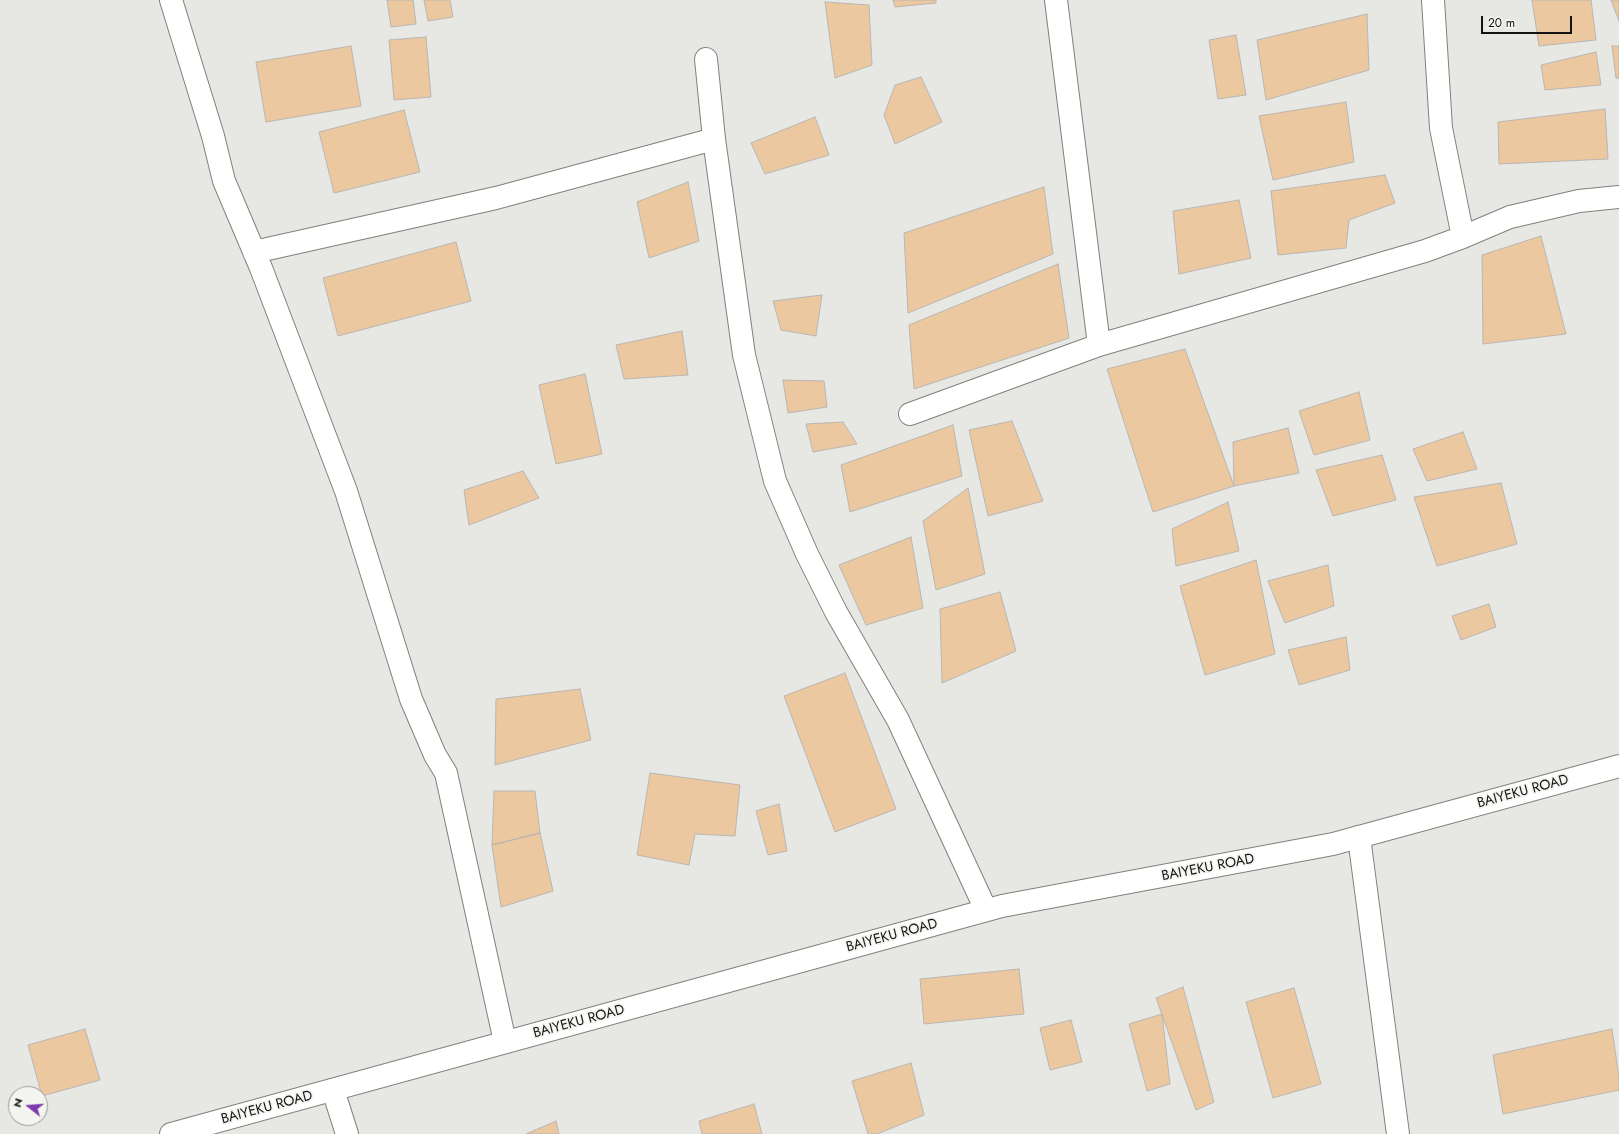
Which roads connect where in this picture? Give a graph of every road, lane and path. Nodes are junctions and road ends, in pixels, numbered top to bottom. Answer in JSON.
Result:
{"nodes":[{"id":1,"x":170,"y":0,"type":"edge"},
{"id":2,"x":1056,"y":0,"type":"edge"},
{"id":3,"x":1433,"y":0,"type":"edge"},
{"id":4,"x":706,"y":59,"type":"dead end"},
{"id":5,"x":714,"y":139,"type":"junction"},
{"id":6,"x":1619,"y":197,"type":"edge"},
{"id":7,"x":1463,"y":237,"type":"junction"},
{"id":8,"x":254,"y":252,"type":"junction"},
{"id":9,"x":1099,"y":345,"type":"junction"},
{"id":10,"x":910,"y":414,"type":"dead end"},
{"id":11,"x":1619,"y":766,"type":"edge"},
{"id":12,"x":1359,"y":837,"type":"junction"},
{"id":13,"x":986,"y":910,"type":"junction"},
{"id":14,"x":505,"y":1042,"type":"junction"},
{"id":15,"x":333,"y":1090,"type":"junction"},
{"id":16,"x":171,"y":1134,"type":"edge"},
{"id":17,"x":347,"y":1134,"type":"edge"},
{"id":18,"x":1398,"y":1134,"type":"edge"}],
"edges":[{"from":1,"to":8,"type":"street"},
{"from":2,"to":9,"type":"street"},
{"from":3,"to":7,"type":"street"},
{"from":4,"to":5,"type":"street"},
{"from":5,"to":8,"type":"street"},
{"from":5,"to":13,"type":"street"},
{"from":6,"to":7,"type":"street"},
{"from":7,"to":9,"type":"street"},
{"from":8,"to":14,"type":"street"},
{"from":9,"to":10,"type":"street"},
{"from":11,"to":12,"type":"street","name":"BAIYEKU ROAD"},
{"from":12,"to":13,"type":"street","name":"BAIYEKU ROAD"},
{"from":12,"to":18,"type":"street"},
{"from":13,"to":14,"type":"street","name":"BAIYEKU ROAD"},
{"from":14,"to":15,"type":"street","name":"BAIYEKU ROAD"},
{"from":15,"to":16,"type":"street","name":"BAIYEKU ROAD"},
{"from":15,"to":17,"type":"street"}]}
